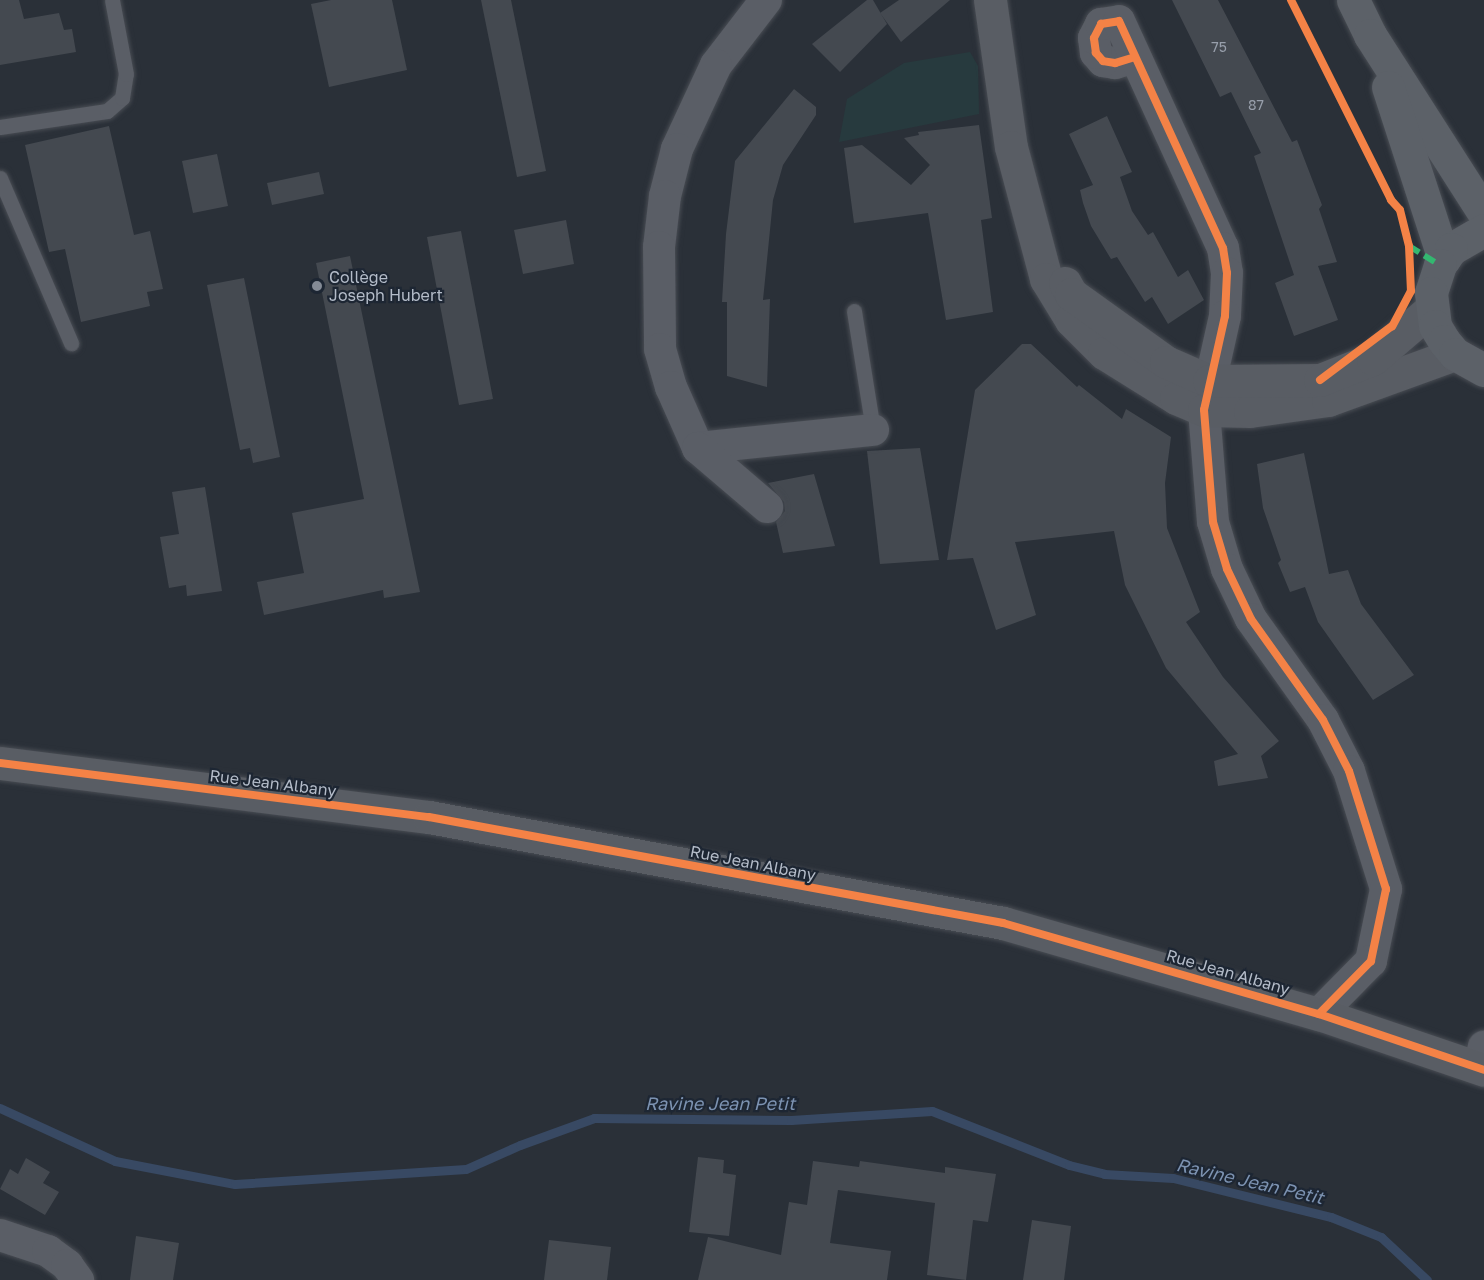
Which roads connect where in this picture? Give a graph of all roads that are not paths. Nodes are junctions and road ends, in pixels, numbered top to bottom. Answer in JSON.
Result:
{"nodes":[{"id":1,"x":112,"y":0,"type":"edge"},
{"id":2,"x":766,"y":0,"type":"edge"},
{"id":3,"x":990,"y":0,"type":"edge"},
{"id":4,"x":1353,"y":0,"type":"edge"},
{"id":5,"x":1370,"y":35,"type":"junction"},
{"id":6,"x":1135,"y":57,"type":"dead end"},
{"id":7,"x":0,"y":127,"type":"edge"},
{"id":8,"x":0,"y":178,"type":"edge"},
{"id":9,"x":1484,"y":213,"type":"edge"},
{"id":10,"x":1484,"y":230,"type":"edge"},
{"id":11,"x":1444,"y":259,"type":"junction"},
{"id":12,"x":1431,"y":309,"type":"junction"},
{"id":13,"x":854,"y":311,"type":"dead end"},
{"id":14,"x":71,"y":343,"type":"dead end"},
{"id":15,"x":1455,"y":354,"type":"junction"},
{"id":16,"x":1484,"y":370,"type":"edge"},
{"id":17,"x":1207,"y":395,"type":"junction"},
{"id":18,"x":873,"y":430,"type":"joint"},
{"id":19,"x":698,"y":448,"type":"junction"},
{"id":20,"x":767,"y":507,"type":"dead end"},
{"id":21,"x":0,"y":763,"type":"edge"},
{"id":22,"x":1319,"y":1014,"type":"junction"},
{"id":23,"x":1482,"y":1062,"type":"edge"},
{"id":24,"x":0,"y":1235,"type":"edge"},
{"id":25,"x":78,"y":1280,"type":"edge"}],
"edges":[{"from":1,"to":7,"type":"lane"},
{"from":2,"to":19,"type":"street"},
{"from":3,"to":17,"type":"street"},
{"from":4,"to":5,"type":"main road"},
{"from":5,"to":9,"type":"main road"},
{"from":5,"to":11,"type":"main road"},
{"from":6,"to":17,"type":"street"},
{"from":8,"to":14,"type":"lane"},
{"from":10,"to":11,"type":"main road"},
{"from":11,"to":12,"type":"main road"},
{"from":12,"to":15,"type":"main road"},
{"from":12,"to":17,"type":"street"},
{"from":13,"to":18,"type":"lane"},
{"from":15,"to":16,"type":"main road"},
{"from":15,"to":17,"type":"street"},
{"from":17,"to":22,"type":"street"},
{"from":18,"to":19,"type":"street"},
{"from":19,"to":20,"type":"street"},
{"from":21,"to":22,"type":"street","name":"Rue Jean Albany"},
{"from":22,"to":23,"type":"street","name":"Rue Jean Albany"},
{"from":24,"to":25,"type":"street"}]}
